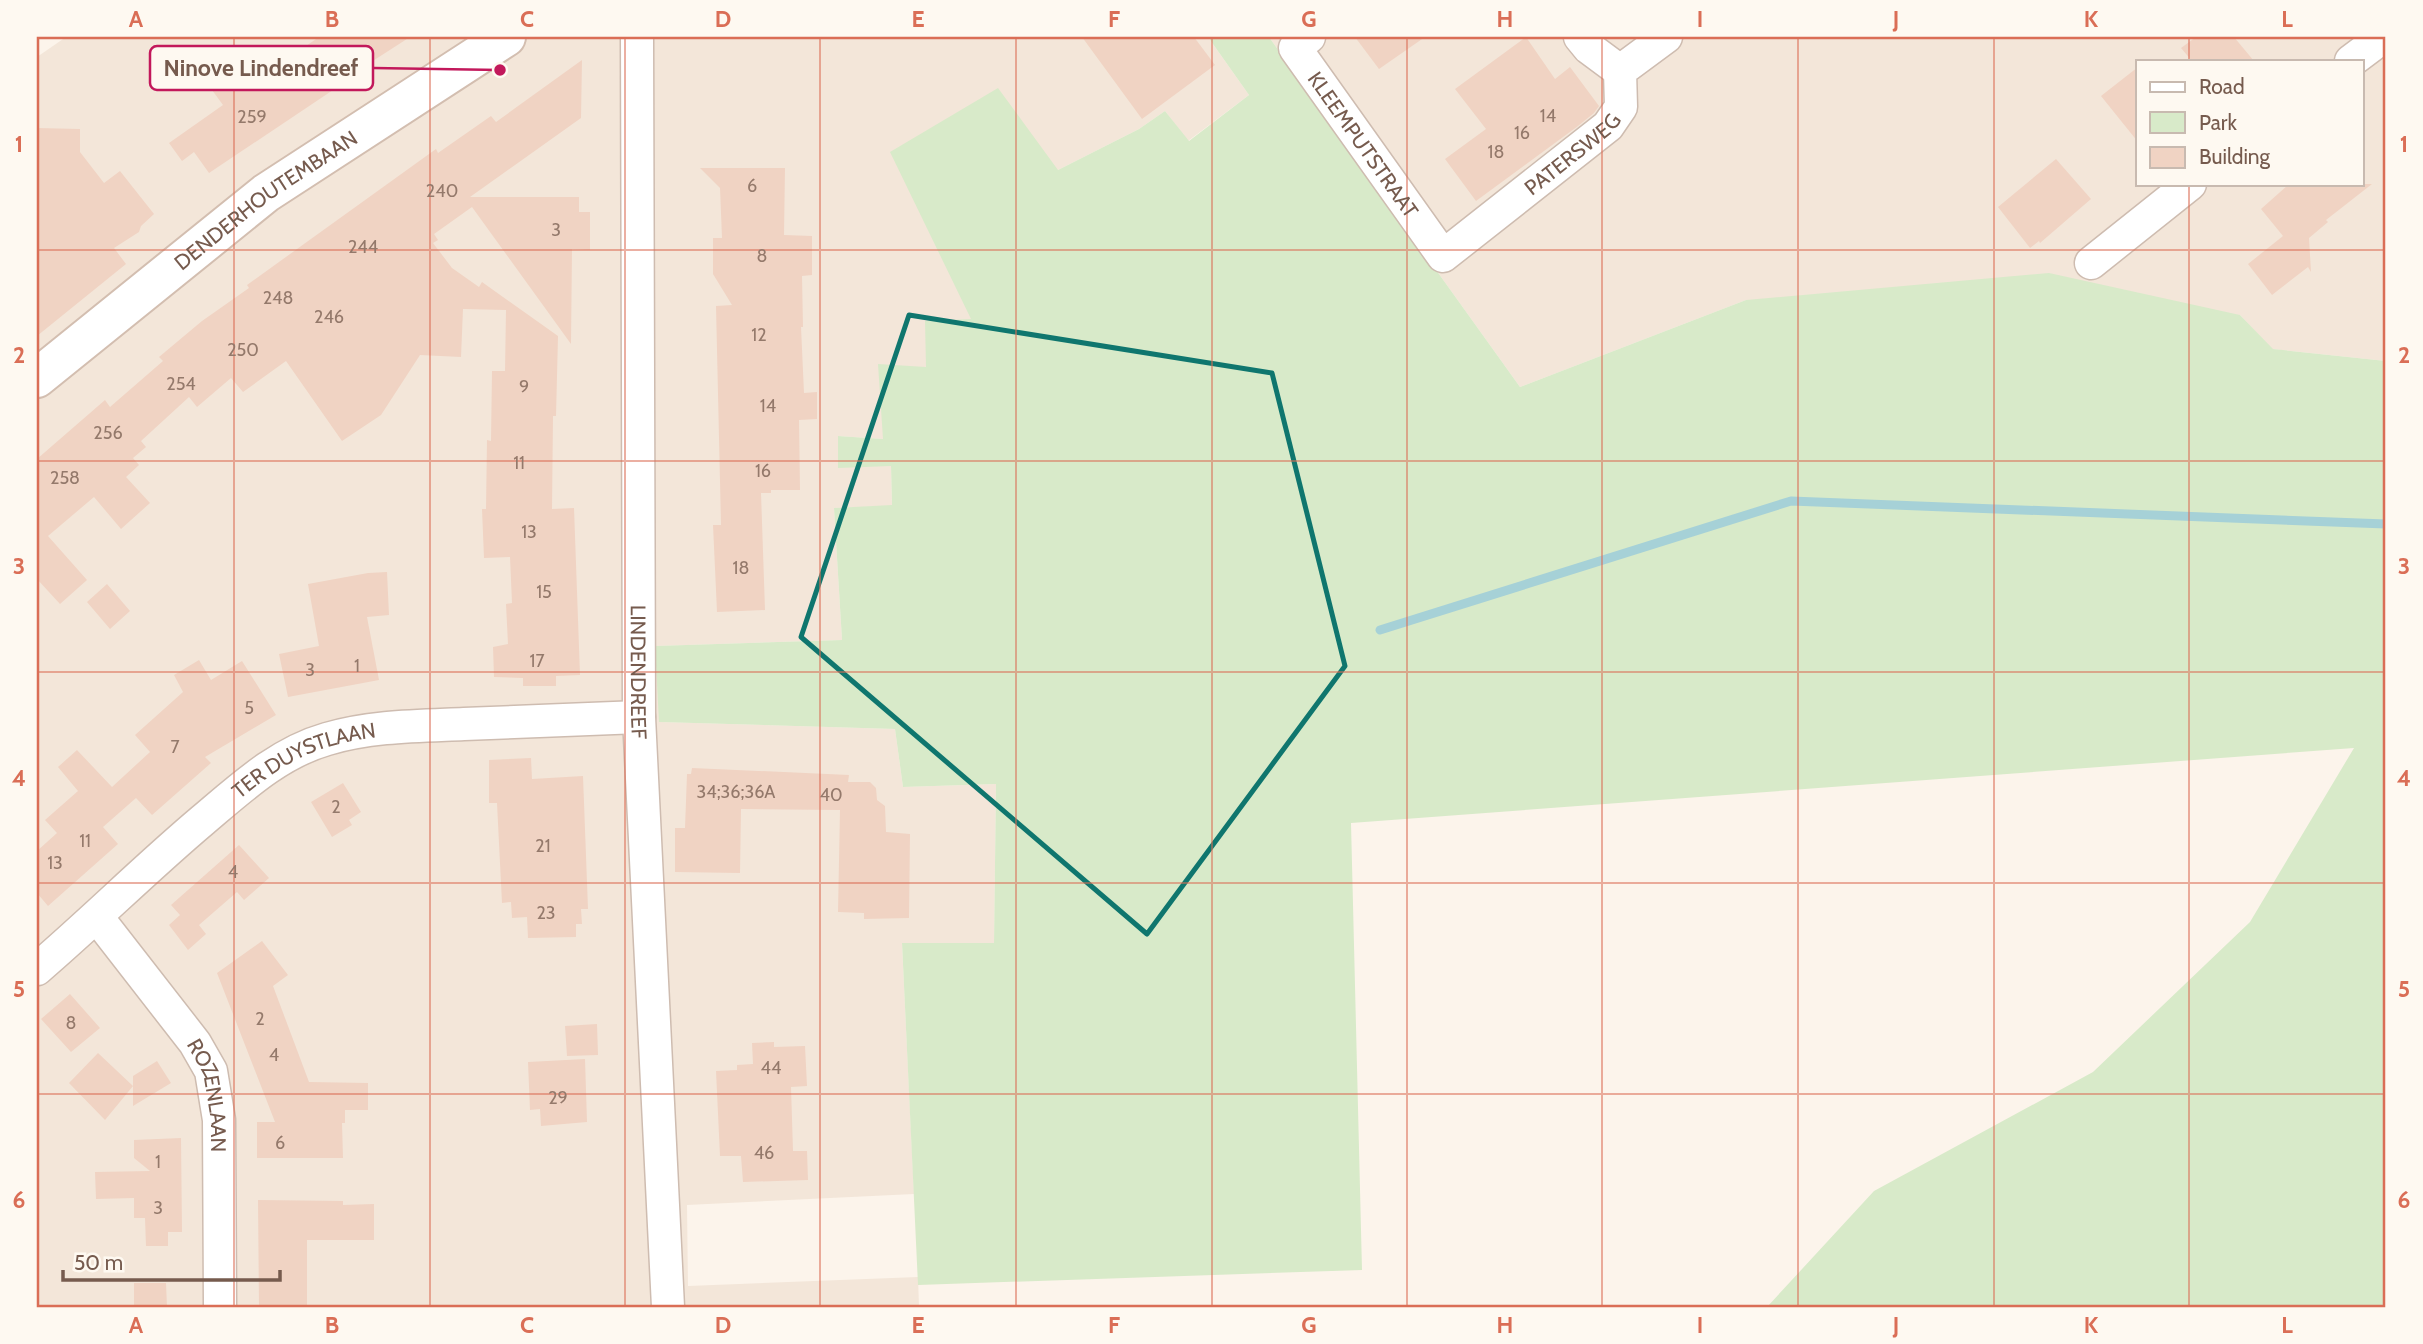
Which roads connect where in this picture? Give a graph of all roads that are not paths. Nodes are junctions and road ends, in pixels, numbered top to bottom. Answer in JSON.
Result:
{"nodes":[{"id":1,"x":506,"y":37,"type":"edge"},
{"id":2,"x":637,"y":37,"type":"edge"},
{"id":3,"x":1309,"y":37,"type":"edge"},
{"id":4,"x":1580,"y":37,"type":"edge"},
{"id":5,"x":1666,"y":37,"type":"edge"},
{"id":6,"x":2383,"y":37,"type":"edge"},
{"id":7,"x":2352,"y":60,"type":"edge"},
{"id":8,"x":1620,"y":71,"type":"junction"},
{"id":9,"x":2187,"y":186,"type":"edge"},
{"id":10,"x":1443,"y":256,"type":"joint"},
{"id":11,"x":2091,"y":263,"type":"dead end"},
{"id":12,"x":37,"y":378,"type":"edge"},
{"id":13,"x":639,"y":716,"type":"junction"},
{"id":14,"x":97,"y":917,"type":"junction"},
{"id":15,"x":37,"y":969,"type":"edge"},
{"id":16,"x":220,"y":1307,"type":"edge"},
{"id":17,"x":668,"y":1307,"type":"edge"}],
"edges":[{"from":1,"to":12,"type":"street","name":"DENDERHOUTEMBAAN"},
{"from":2,"to":13,"type":"street","name":"LINDENDREEF"},
{"from":3,"to":10,"type":"street","name":"KLEEMPUTSTRAAT"},
{"from":4,"to":8,"type":"street"},
{"from":5,"to":8,"type":"street"},
{"from":6,"to":7,"type":"street"},
{"from":8,"to":10,"type":"street","name":"PATERSWEG"},
{"from":9,"to":11,"type":"street"},
{"from":13,"to":14,"type":"street","name":"TER DUYSTLAAN"},
{"from":13,"to":17,"type":"street","name":"LINDENDREEF"},
{"from":14,"to":15,"type":"street","name":"TER DUYSTLAAN"},
{"from":14,"to":16,"type":"street","name":"ROZENLAAN"}]}
